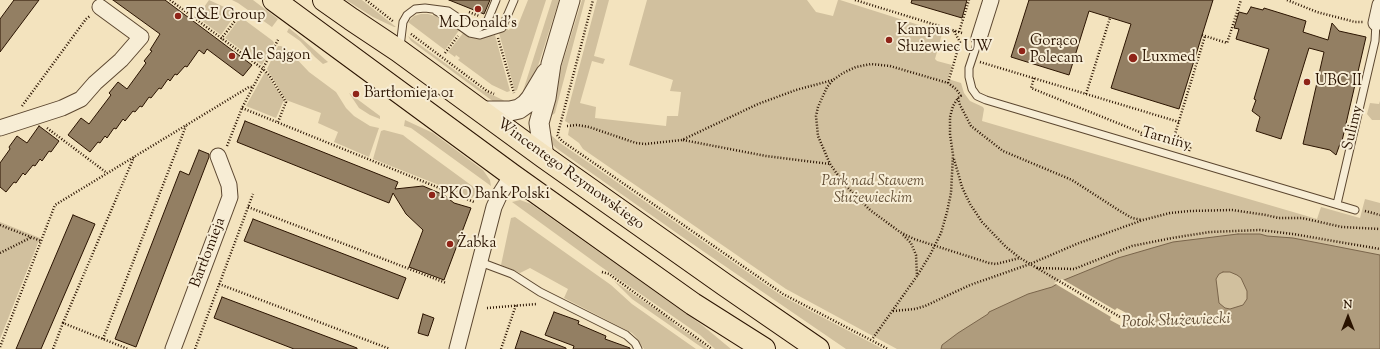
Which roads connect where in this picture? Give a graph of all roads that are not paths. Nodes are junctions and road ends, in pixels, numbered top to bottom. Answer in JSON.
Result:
{"nodes":[{"id":1,"x":274,"y":0,"type":"edge"},
{"id":2,"x":324,"y":0,"type":"edge"},
{"id":3,"x":496,"y":0,"type":"edge"},
{"id":4,"x":514,"y":0,"type":"edge"},
{"id":5,"x":570,"y":0,"type":"edge"},
{"id":6,"x":991,"y":0,"type":"edge"},
{"id":7,"x":1380,"y":5,"type":"edge"},
{"id":8,"x":100,"y":7,"type":"road end"},
{"id":9,"x":432,"y":9,"type":"junction"},
{"id":10,"x":1372,"y":21,"type":"joint"},
{"id":11,"x":979,"y":38,"type":"joint"},
{"id":12,"x":403,"y":41,"type":"junction"},
{"id":13,"x":551,"y":64,"type":"junction"},
{"id":14,"x":480,"y":111,"type":"junction"},
{"id":15,"x":0,"y":128,"type":"edge"},
{"id":16,"x":544,"y":157,"type":"junction"},
{"id":17,"x":219,"y":160,"type":"road end"},
{"id":18,"x":512,"y":175,"type":"junction"},
{"id":19,"x":1337,"y":204,"type":"junction"},
{"id":20,"x":1355,"y":210,"type":"road end"},
{"id":21,"x":480,"y":262,"type":"junction"},
{"id":22,"x":693,"y":304,"type":"junction"},
{"id":23,"x":173,"y":349,"type":"edge"},
{"id":24,"x":457,"y":349,"type":"edge"},
{"id":25,"x":638,"y":349,"type":"edge"},
{"id":26,"x":741,"y":349,"type":"edge"},
{"id":27,"x":764,"y":349,"type":"edge"},
{"id":28,"x":818,"y":349,"type":"edge"}],
"edges":[{"from":1,"to":18,"type":"main road"},
{"from":2,"to":12,"type":"main road","name":"Wincentego Rzymowskiego"},
{"from":3,"to":9,"type":"lane"},
{"from":4,"to":9,"type":"lane"},
{"from":5,"to":13,"type":"street"},
{"from":6,"to":11,"type":"street"},
{"from":7,"to":10,"type":"street","name":"Sulimy"},
{"from":8,"to":15,"type":"street"},
{"from":9,"to":12,"type":"lane"},
{"from":10,"to":19,"type":"lane","name":"Sulimy"},
{"from":11,"to":19,"type":"lane","name":"Tarniny"},
{"from":12,"to":14,"type":"main road","name":"Wincentego Rzymowskiego"},
{"from":13,"to":14,"type":"street"},
{"from":13,"to":16,"type":"street"},
{"from":14,"to":16,"type":"main road","name":"Wincentego Rzymowskiego"},
{"from":16,"to":28,"type":"main road","name":"Wincentego Rzymowskiego"},
{"from":17,"to":23,"type":"street","name":"Bartłomieja"},
{"from":18,"to":21,"type":"street"},
{"from":18,"to":22,"type":"main road"},
{"from":19,"to":20,"type":"lane","name":"Tarniny"},
{"from":21,"to":24,"type":"street"},
{"from":21,"to":25,"type":"lane"},
{"from":22,"to":26,"type":"main road"},
{"from":22,"to":27,"type":"main road"}]}
